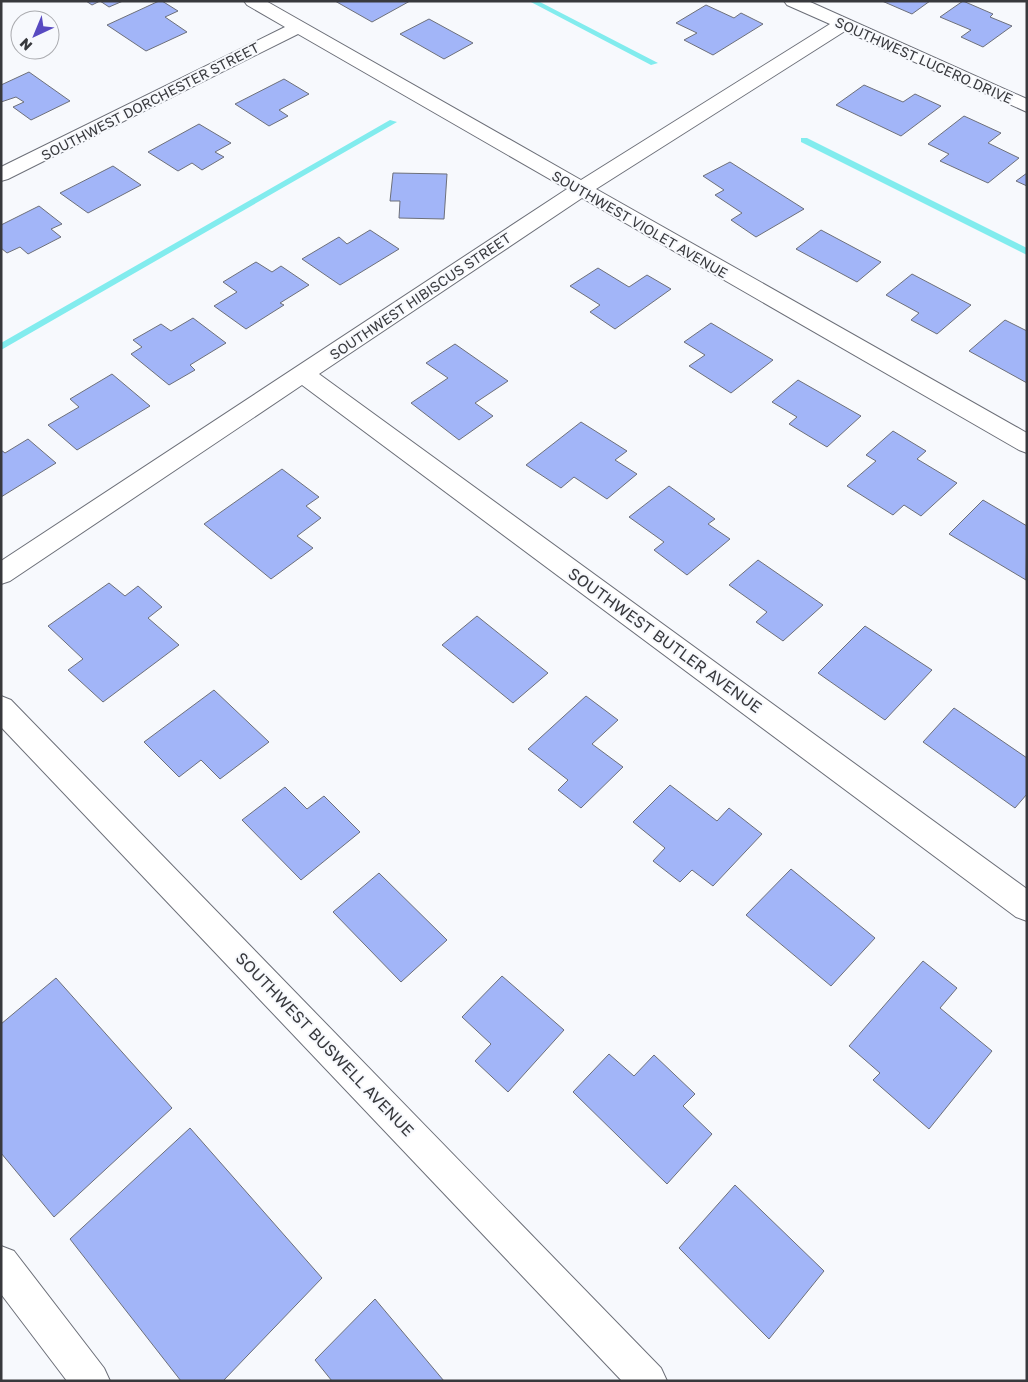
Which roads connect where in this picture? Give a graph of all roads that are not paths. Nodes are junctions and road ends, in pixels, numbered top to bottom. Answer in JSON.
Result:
{"nodes":[{"id":1,"x":253,"y":1,"type":"edge"},
{"id":2,"x":793,"y":1,"type":"edge"},
{"id":3,"x":843,"y":24,"type":"junction"},
{"id":4,"x":298,"y":27,"type":"junction"},
{"id":5,"x":1027,"y":106,"type":"edge"},
{"id":6,"x":6,"y":168,"type":"edge"},
{"id":7,"x":580,"y":190,"type":"junction"},
{"id":8,"x":304,"y":374,"type":"junction"},
{"id":9,"x":1027,"y":444,"type":"edge"},
{"id":10,"x":1,"y":574,"type":"edge"},
{"id":11,"x":1,"y":708,"type":"edge"},
{"id":12,"x":1027,"y":907,"type":"edge"},
{"id":13,"x":1,"y":1264,"type":"edge"},
{"id":14,"x":91,"y":1381,"type":"edge"},
{"id":15,"x":648,"y":1381,"type":"edge"}],
"edges":[{"from":1,"to":4,"type":"street","name":"SOUTHWEST VIOLET AVENUE"},
{"from":2,"to":3,"type":"street","name":"SOUTHWEST LUCERO DRIVE"},
{"from":3,"to":5,"type":"street","name":"SOUTHWEST LUCERO DRIVE"},
{"from":3,"to":7,"type":"street","name":"SOUTHWEST HIBISCUS STREET"},
{"from":4,"to":6,"type":"street","name":"SOUTHWEST DORCHESTER STREET"},
{"from":4,"to":7,"type":"street","name":"SOUTHWEST VIOLET AVENUE"},
{"from":7,"to":8,"type":"street","name":"SOUTHWEST HIBISCUS STREET"},
{"from":7,"to":9,"type":"street","name":"SOUTHWEST VIOLET AVENUE"},
{"from":8,"to":10,"type":"street","name":"SOUTHWEST HIBISCUS STREET"},
{"from":8,"to":12,"type":"street","name":"SOUTHWEST BUTLER AVENUE"},
{"from":11,"to":15,"type":"street","name":"SOUTHWEST BUSWELL AVENUE"},
{"from":13,"to":14,"type":"street"}]}
